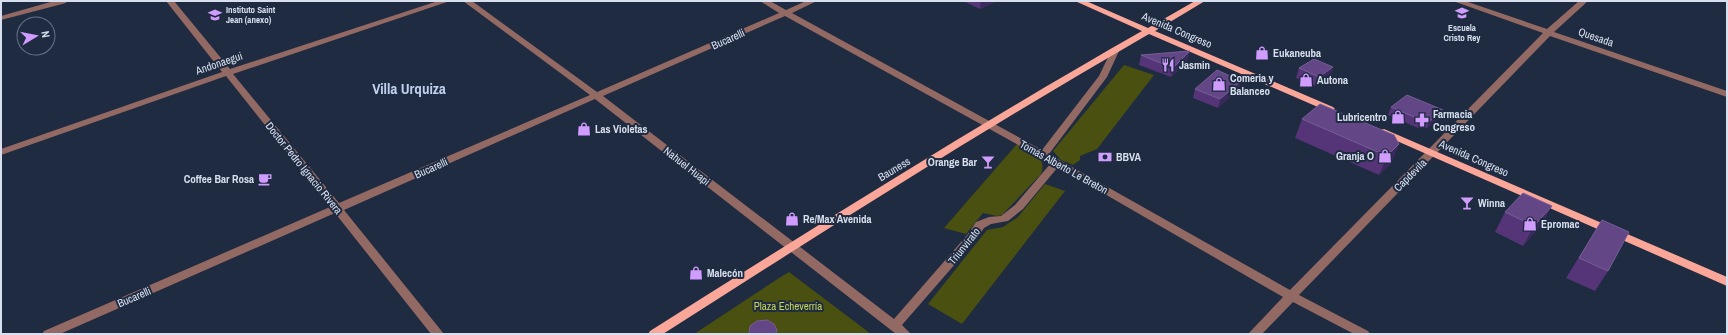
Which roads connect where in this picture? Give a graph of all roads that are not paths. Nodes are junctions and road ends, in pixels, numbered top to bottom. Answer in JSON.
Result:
{"nodes":[{"id":1,"x":63,"y":1,"type":"edge"},
{"id":2,"x":170,"y":1,"type":"edge"},
{"id":3,"x":446,"y":1,"type":"edge"},
{"id":4,"x":467,"y":1,"type":"edge"},
{"id":5,"x":764,"y":1,"type":"edge"},
{"id":6,"x":813,"y":1,"type":"edge"},
{"id":7,"x":1079,"y":1,"type":"edge"},
{"id":8,"x":1201,"y":1,"type":"edge"},
{"id":9,"x":1457,"y":1,"type":"edge"},
{"id":10,"x":1584,"y":1,"type":"edge"},
{"id":11,"x":786,"y":13,"type":"junction"},
{"id":12,"x":1,"y":18,"type":"edge"},
{"id":13,"x":1150,"y":31,"type":"junction"},
{"id":14,"x":1549,"y":32,"type":"junction"},
{"id":15,"x":1115,"y":50,"type":"junction"},
{"id":16,"x":227,"y":73,"type":"junction"},
{"id":17,"x":1727,"y":94,"type":"edge"},
{"id":18,"x":597,"y":96,"type":"junction"},
{"id":19,"x":1338,"y":112,"type":"edge"},
{"id":20,"x":991,"y":126,"type":"junction"},
{"id":21,"x":1374,"y":128,"type":"edge"},
{"id":22,"x":1,"y":152,"type":"edge"},
{"id":23,"x":1432,"y":153,"type":"junction"},
{"id":24,"x":1044,"y":155,"type":"junction"},
{"id":25,"x":1057,"y":162,"type":"junction"},
{"id":26,"x":337,"y":210,"type":"junction"},
{"id":27,"x":791,"y":248,"type":"junction"},
{"id":28,"x":1727,"y":282,"type":"edge"},
{"id":29,"x":1290,"y":295,"type":"junction"},
{"id":30,"x":895,"y":326,"type":"junction"},
{"id":31,"x":48,"y":334,"type":"edge"},
{"id":32,"x":438,"y":334,"type":"edge"},
{"id":33,"x":654,"y":334,"type":"edge"},
{"id":34,"x":905,"y":334,"type":"edge"},
{"id":35,"x":1254,"y":334,"type":"edge"},
{"id":36,"x":1364,"y":334,"type":"edge"}],
"edges":[{"from":1,"to":12,"type":"street"},
{"from":2,"to":16,"type":"street","name":"Doctor Pedro Ignacio Rivera"},
{"from":3,"to":16,"type":"street","name":"Andonaegui"},
{"from":4,"to":18,"type":"street","name":"Nahuel Huapi"},
{"from":5,"to":11,"type":"street","name":"Tomás Alberto Le Breton"},
{"from":6,"to":11,"type":"street","name":"Bucarelli"},
{"from":7,"to":13,"type":"main road","name":"Avenida Congreso"},
{"from":8,"to":13,"type":"main road","name":"Bauness"},
{"from":9,"to":14,"type":"street","name":"Quesada"},
{"from":10,"to":14,"type":"street","name":"Capdevila"},
{"from":11,"to":18,"type":"street","name":"Bucarelli"},
{"from":11,"to":20,"type":"street","name":"Tomás Alberto Le Breton"},
{"from":13,"to":15,"type":"main road","name":"Bauness"},
{"from":13,"to":19,"type":"main road","name":"Avenida Congreso"},
{"from":14,"to":17,"type":"street","name":"Quesada"},
{"from":14,"to":23,"type":"street","name":"Capdevila"},
{"from":15,"to":20,"type":"main road","name":"Bauness"},
{"from":15,"to":24,"type":"street"},
{"from":16,"to":22,"type":"street","name":"Andonaegui"},
{"from":16,"to":26,"type":"street","name":"Doctor Pedro Ignacio Rivera"},
{"from":18,"to":26,"type":"street","name":"Bucarelli"},
{"from":18,"to":27,"type":"street","name":"Nahuel Huapi"},
{"from":20,"to":24,"type":"street","name":"Tomás Alberto Le Breton"},
{"from":20,"to":27,"type":"main road","name":"Bauness"},
{"from":21,"to":23,"type":"main road","name":"Avenida Congreso"},
{"from":23,"to":28,"type":"main road","name":"Avenida Congreso"},
{"from":23,"to":29,"type":"street","name":"Capdevila"},
{"from":24,"to":25,"type":"street","name":"Tomás Alberto Le Breton"},
{"from":25,"to":29,"type":"street","name":"Tomás Alberto Le Breton"},
{"from":25,"to":30,"type":"street","name":"Triunvirato"},
{"from":26,"to":31,"type":"street","name":"Bucarelli"},
{"from":26,"to":32,"type":"street","name":"Doctor Pedro Ignacio Rivera"},
{"from":27,"to":30,"type":"street","name":"Nahuel Huapi"},
{"from":27,"to":33,"type":"main road","name":"Bauness"},
{"from":29,"to":35,"type":"street","name":"Capdevila"},
{"from":29,"to":36,"type":"street","name":"Tomás Alberto Le Breton"},
{"from":30,"to":34,"type":"street","name":"Nahuel Huapi"}]}
